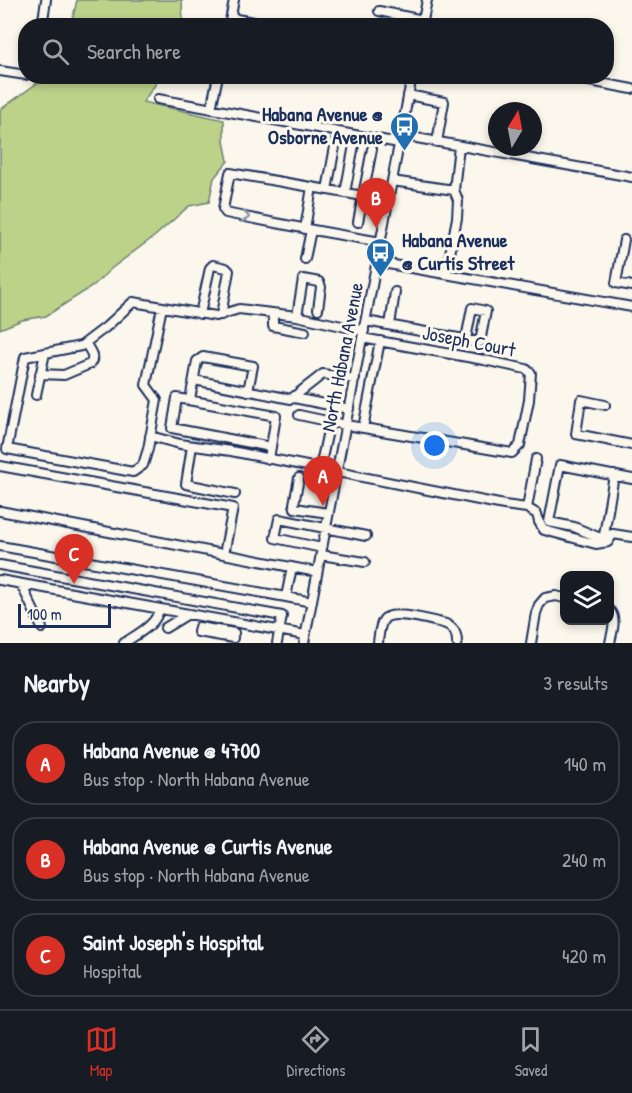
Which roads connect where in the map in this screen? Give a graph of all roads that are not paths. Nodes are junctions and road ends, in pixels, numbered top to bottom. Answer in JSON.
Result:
{"nodes":[{"id":1,"x":46,"y":0,"type":"edge"},
{"id":2,"x":234,"y":0,"type":"edge"},
{"id":3,"x":426,"y":0,"type":"edge"},
{"id":4,"x":379,"y":11,"type":"dead end"},
{"id":5,"x":43,"y":18,"type":"edge"},
{"id":6,"x":231,"y":18,"type":"edge"},
{"id":7,"x":404,"y":18,"type":"edge"},
{"id":8,"x":423,"y":18,"type":"edge"},
{"id":9,"x":0,"y":71,"type":"edge"},
{"id":10,"x":18,"y":74,"type":"edge"},
{"id":11,"x":217,"y":84,"type":"edge"},
{"id":12,"x":410,"y":84,"type":"edge"},
{"id":13,"x":605,"y":84,"type":"edge"},
{"id":14,"x":632,"y":89,"type":"edge"},
{"id":15,"x":408,"y":95,"type":"junction"},
{"id":16,"x":158,"y":99,"type":"dead end"},
{"id":17,"x":212,"y":109,"type":"junction"},
{"id":18,"x":400,"y":139,"type":"junction"},
{"id":19,"x":336,"y":141,"type":"dead end"},
{"id":20,"x":437,"y":142,"type":"junction"},
{"id":21,"x":354,"y":145,"type":"dead end"},
{"id":22,"x":459,"y":146,"type":"junction"},
{"id":23,"x":372,"y":149,"type":"dead end"},
{"id":24,"x":632,"y":177,"type":"edge"},
{"id":25,"x":392,"y":181,"type":"junction"},
{"id":26,"x":312,"y":187,"type":"junction"},
{"id":27,"x":327,"y":190,"type":"junction"},
{"id":28,"x":454,"y":190,"type":"junction"},
{"id":29,"x":345,"y":193,"type":"junction"},
{"id":30,"x":363,"y":196,"type":"junction"},
{"id":31,"x":388,"y":201,"type":"junction"},
{"id":32,"x":358,"y":222,"type":"dead end"},
{"id":33,"x":308,"y":230,"type":"junction"},
{"id":34,"x":624,"y":240,"type":"dead end"},
{"id":35,"x":381,"y":242,"type":"junction"},
{"id":36,"x":305,"y":259,"type":"dead end"},
{"id":37,"x":377,"y":262,"type":"junction"},
{"id":38,"x":446,"y":274,"type":"junction"},
{"id":39,"x":632,"y":286,"type":"edge"},
{"id":40,"x":395,"y":292,"type":"dead end"},
{"id":41,"x":162,"y":307,"type":"junction"},
{"id":42,"x":632,"y":307,"type":"edge"},
{"id":43,"x":318,"y":309,"type":"dead end"},
{"id":44,"x":273,"y":313,"type":"junction"},
{"id":45,"x":200,"y":314,"type":"junction"},
{"id":46,"x":222,"y":315,"type":"junction"},
{"id":47,"x":297,"y":316,"type":"junction"},
{"id":48,"x":366,"y":321,"type":"junction"},
{"id":49,"x":390,"y":325,"type":"junction"},
{"id":50,"x":305,"y":332,"type":"dead end"},
{"id":51,"x":363,"y":334,"type":"junction"},
{"id":52,"x":466,"y":339,"type":"junction"},
{"id":53,"x":380,"y":341,"type":"junction"},
{"id":54,"x":85,"y":342,"type":"junction"},
{"id":55,"x":45,"y":353,"type":"junction"},
{"id":56,"x":40,"y":374,"type":"junction"},
{"id":57,"x":354,"y":379,"type":"junction"},
{"id":58,"x":194,"y":380,"type":"junction"},
{"id":59,"x":248,"y":391,"type":"junction"},
{"id":60,"x":36,"y":395,"type":"dead end"},
{"id":61,"x":294,"y":398,"type":"junction"},
{"id":62,"x":190,"y":400,"type":"junction"},
{"id":63,"x":605,"y":405,"type":"dead end"},
{"id":64,"x":349,"y":409,"type":"junction"},
{"id":65,"x":299,"y":415,"type":"dead end"},
{"id":66,"x":330,"y":422,"type":"junction"},
{"id":67,"x":346,"y":425,"type":"junction"},
{"id":68,"x":363,"y":428,"type":"junction"},
{"id":69,"x":150,"y":436,"type":"junction"},
{"id":70,"x":632,"y":445,"type":"edge"},
{"id":71,"x":192,"y":446,"type":"junction"},
{"id":72,"x":271,"y":447,"type":"junction"},
{"id":73,"x":270,"y":459,"type":"junction"},
{"id":74,"x":536,"y":459,"type":"dead end"},
{"id":75,"x":0,"y":466,"type":"edge"},
{"id":76,"x":320,"y":468,"type":"junction"},
{"id":77,"x":336,"y":471,"type":"junction"},
{"id":78,"x":615,"y":476,"type":"junction"},
{"id":79,"x":299,"y":478,"type":"dead end"},
{"id":80,"x":632,"y":479,"type":"edge"},
{"id":81,"x":235,"y":494,"type":"dead end"},
{"id":82,"x":527,"y":508,"type":"junction"},
{"id":83,"x":0,"y":511,"type":"edge"},
{"id":84,"x":328,"y":513,"type":"junction"},
{"id":85,"x":326,"y":528,"type":"junction"},
{"id":86,"x":608,"y":535,"type":"junction"},
{"id":87,"x":366,"y":536,"type":"dead end"},
{"id":88,"x":632,"y":537,"type":"edge"},
{"id":89,"x":0,"y":546,"type":"edge"},
{"id":90,"x":321,"y":551,"type":"junction"},
{"id":91,"x":224,"y":554,"type":"junction"},
{"id":92,"x":365,"y":562,"type":"dead end"},
{"id":93,"x":0,"y":565,"type":"edge"},
{"id":94,"x":292,"y":567,"type":"junction"},
{"id":95,"x":317,"y":572,"type":"junction"},
{"id":96,"x":0,"y":580,"type":"edge"},
{"id":97,"x":21,"y":584,"type":"junction"},
{"id":98,"x":286,"y":597,"type":"junction"},
{"id":99,"x":560,"y":597,"type":"edge"},
{"id":100,"x":312,"y":602,"type":"junction"},
{"id":101,"x":159,"y":609,"type":"junction"},
{"id":102,"x":188,"y":614,"type":"junction"},
{"id":103,"x":236,"y":622,"type":"junction"},
{"id":104,"x":613,"y":625,"type":"edge"},
{"id":105,"x":42,"y":628,"type":"dead end"},
{"id":106,"x":165,"y":628,"type":"dead end"},
{"id":107,"x":279,"y":630,"type":"junction"},
{"id":108,"x":233,"y":638,"type":"edge"},
{"id":109,"x":305,"y":639,"type":"edge"},
{"id":110,"x":124,"y":643,"type":"edge"},
{"id":111,"x":277,"y":643,"type":"edge"},
{"id":112,"x":378,"y":643,"type":"edge"},
{"id":113,"x":456,"y":643,"type":"edge"},
{"id":114,"x":531,"y":643,"type":"edge"},
{"id":115,"x":610,"y":643,"type":"edge"}],
"edges":[{"from":1,"to":5,"type":"street"},
{"from":2,"to":6,"type":"street"},
{"from":3,"to":8,"type":"street"},
{"from":4,"to":7,"type":"street"},
{"from":9,"to":10,"type":"street"},
{"from":11,"to":17,"type":"street"},
{"from":12,"to":15,"type":"street","name":"North Habana Avenue"},
{"from":13,"to":14,"type":"street"},
{"from":15,"to":18,"type":"street","name":"North Habana Avenue"},
{"from":15,"to":20,"type":"street"},
{"from":16,"to":17,"type":"street"},
{"from":17,"to":18,"type":"street"},
{"from":18,"to":20,"type":"street"},
{"from":18,"to":25,"type":"street","name":"North Habana Avenue"},
{"from":19,"to":27,"type":"street"},
{"from":20,"to":22,"type":"street"},
{"from":21,"to":29,"type":"street"},
{"from":22,"to":24,"type":"street"},
{"from":22,"to":28,"type":"street"},
{"from":23,"to":30,"type":"street"},
{"from":25,"to":28,"type":"street"},
{"from":25,"to":31,"type":"street","name":"North Habana Avenue"},
{"from":26,"to":27,"type":"street"},
{"from":26,"to":33,"type":"street"},
{"from":26,"to":33,"type":"street","one_way":true},
{"from":27,"to":29,"type":"street"},
{"from":28,"to":38,"type":"street"},
{"from":29,"to":30,"type":"street"},
{"from":30,"to":31,"type":"street"},
{"from":30,"to":32,"type":"street"},
{"from":31,"to":35,"type":"street","name":"North Habana Avenue"},
{"from":33,"to":35,"type":"street"},
{"from":33,"to":36,"type":"street"},
{"from":34,"to":39,"type":"street"},
{"from":35,"to":37,"type":"street","name":"North Habana Avenue"},
{"from":37,"to":38,"type":"street"},
{"from":37,"to":48,"type":"street","name":"North Habana Avenue"},
{"from":38,"to":42,"type":"street"},
{"from":40,"to":49,"type":"street"},
{"from":41,"to":45,"type":"street","name":"Joseph Court"},
{"from":41,"to":54,"type":"street","name":"Joseph Court"},
{"from":41,"to":69,"type":"street"},
{"from":43,"to":47,"type":"street"},
{"from":44,"to":46,"type":"street","name":"Joseph Court"},
{"from":44,"to":47,"type":"street","name":"Joseph Court"},
{"from":44,"to":50,"type":"street"},
{"from":45,"to":46,"type":"street","name":"Joseph Court"},
{"from":45,"to":46,"type":"street"},
{"from":47,"to":51,"type":"street","name":"Joseph Court"},
{"from":48,"to":49,"type":"street"},
{"from":48,"to":51,"type":"street","name":"North Habana Avenue"},
{"from":49,"to":52,"type":"street"},
{"from":51,"to":53,"type":"street","name":"Joseph Court"},
{"from":51,"to":57,"type":"street","name":"North Habana Avenue"},
{"from":52,"to":52,"type":"street"},
{"from":53,"to":68,"type":"street"},
{"from":53,"to":68,"type":"street","name":"Joseph Court"},
{"from":54,"to":55,"type":"street","name":"Joseph Court"},
{"from":54,"to":56,"type":"street"},
{"from":55,"to":56,"type":"street"},
{"from":55,"to":69,"type":"street"},
{"from":56,"to":60,"type":"street"},
{"from":57,"to":61,"type":"street"},
{"from":57,"to":64,"type":"street","name":"North Habana Avenue"},
{"from":58,"to":59,"type":"street"},
{"from":58,"to":59,"type":"street"},
{"from":58,"to":62,"type":"street"},
{"from":59,"to":61,"type":"street"},
{"from":61,"to":64,"type":"street"},
{"from":62,"to":72,"type":"street"},
{"from":62,"to":72,"type":"street"},
{"from":63,"to":70,"type":"street"},
{"from":64,"to":67,"type":"street","name":"North Habana Avenue"},
{"from":65,"to":66,"type":"street","name":"Joseph Court"},
{"from":66,"to":67,"type":"street","name":"Joseph Court"},
{"from":66,"to":76,"type":"street"},
{"from":67,"to":68,"type":"street","name":"Joseph Court"},
{"from":67,"to":77,"type":"street","name":"North Habana Avenue"},
{"from":69,"to":71,"type":"street"},
{"from":71,"to":73,"type":"street"},
{"from":71,"to":81,"type":"street"},
{"from":72,"to":73,"type":"street"},
{"from":73,"to":76,"type":"street"},
{"from":74,"to":82,"type":"street"},
{"from":75,"to":91,"type":"street"},
{"from":76,"to":77,"type":"street"},
{"from":77,"to":82,"type":"street"},
{"from":77,"to":84,"type":"street","name":"North Habana Avenue"},
{"from":78,"to":80,"type":"street"},
{"from":78,"to":86,"type":"street"},
{"from":78,"to":86,"type":"street"},
{"from":79,"to":84,"type":"street"},
{"from":82,"to":86,"type":"street"},
{"from":83,"to":91,"type":"street"},
{"from":84,"to":85,"type":"street","name":"North Habana Avenue"},
{"from":85,"to":87,"type":"street"},
{"from":85,"to":90,"type":"street","name":"North Habana Avenue"},
{"from":85,"to":90,"type":"street"},
{"from":86,"to":88,"type":"street"},
{"from":89,"to":98,"type":"street"},
{"from":90,"to":92,"type":"street"},
{"from":90,"to":95,"type":"street","name":"North Habana Avenue"},
{"from":91,"to":94,"type":"street"},
{"from":93,"to":107,"type":"street"},
{"from":94,"to":95,"type":"street"},
{"from":94,"to":98,"type":"street"},
{"from":95,"to":100,"type":"street","name":"North Habana Avenue"},
{"from":96,"to":97,"type":"street"},
{"from":97,"to":101,"type":"street"},
{"from":97,"to":105,"type":"street"},
{"from":98,"to":100,"type":"street"},
{"from":99,"to":114,"type":"street"},
{"from":100,"to":109,"type":"street","name":"North Habana Avenue"},
{"from":101,"to":102,"type":"street"},
{"from":101,"to":110,"type":"street"},
{"from":102,"to":103,"type":"street"},
{"from":102,"to":106,"type":"street"},
{"from":103,"to":107,"type":"street"},
{"from":103,"to":108,"type":"street"},
{"from":104,"to":115,"type":"street"},
{"from":107,"to":109,"type":"street"},
{"from":107,"to":111,"type":"street"},
{"from":112,"to":113,"type":"street"}]}
